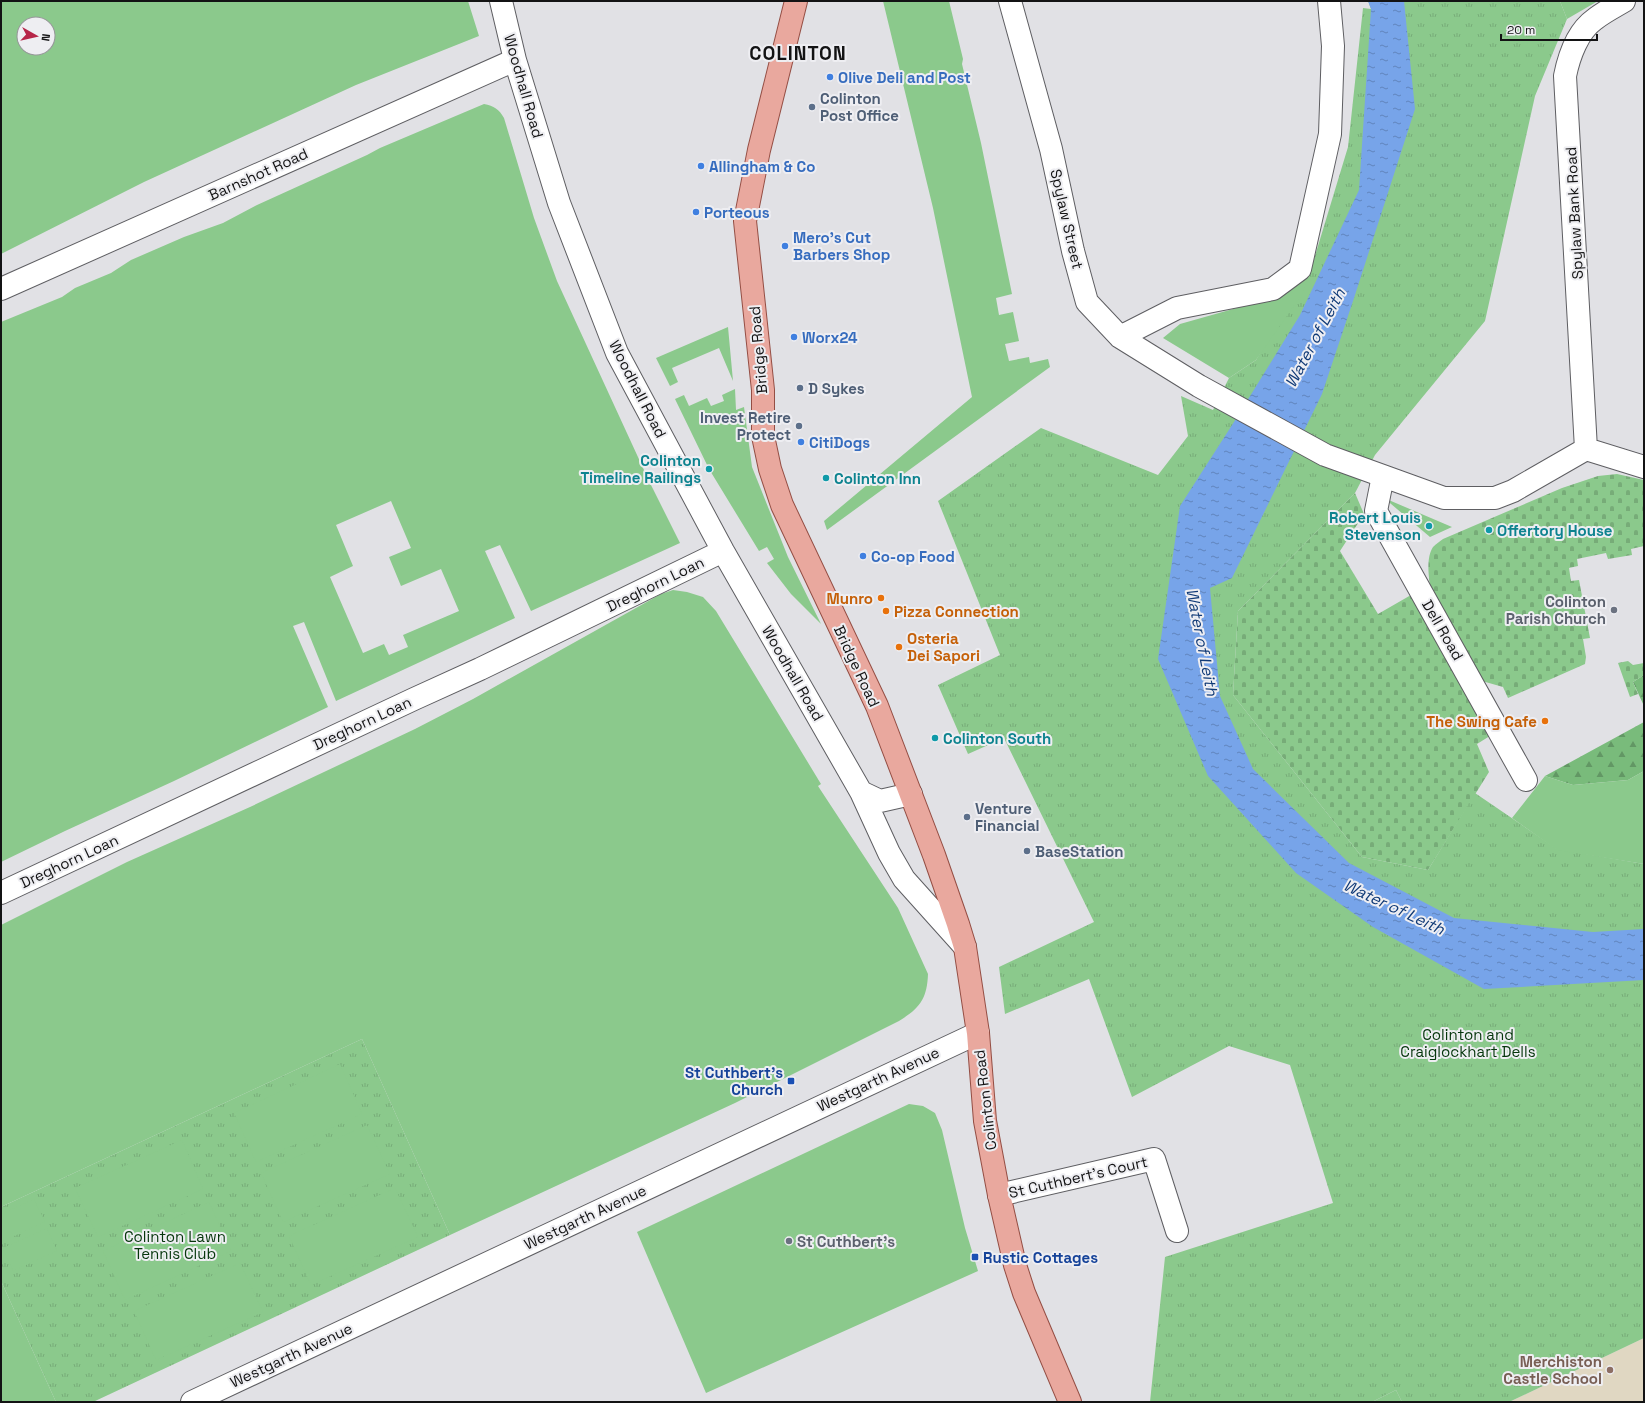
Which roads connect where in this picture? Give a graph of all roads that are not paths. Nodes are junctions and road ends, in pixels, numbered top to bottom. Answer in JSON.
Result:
{"nodes":[{"id":1,"x":501,"y":1,"type":"edge"},
{"id":2,"x":796,"y":1,"type":"edge"},
{"id":3,"x":1010,"y":1,"type":"edge"},
{"id":4,"x":1329,"y":1,"type":"edge"},
{"id":5,"x":1624,"y":1,"type":"edge"},
{"id":6,"x":515,"y":60,"type":"junction"},
{"id":7,"x":1,"y":289,"type":"edge"},
{"id":8,"x":1120,"y":337,"type":"junction"},
{"id":9,"x":1586,"y":449,"type":"junction"},
{"id":10,"x":1644,"y":466,"type":"edge"},
{"id":11,"x":1383,"y":476,"type":"junction"},
{"id":12,"x":723,"y":551,"type":"junction"},
{"id":13,"x":1526,"y":780,"type":"dead end"},
{"id":14,"x":861,"y":792,"type":"junction"},
{"id":15,"x":911,"y":794,"type":"junction"},
{"id":16,"x":1,"y":893,"type":"edge"},
{"id":17,"x":965,"y":947,"type":"junction"},
{"id":18,"x":978,"y":1033,"type":"junction"},
{"id":19,"x":999,"y":1195,"type":"junction"},
{"id":20,"x":1177,"y":1232,"type":"dead end"},
{"id":21,"x":192,"y":1402,"type":"edge"},
{"id":22,"x":1070,"y":1402,"type":"edge"}],
"edges":[{"from":1,"to":6,"type":"street","name":"Woodhall Road"},
{"from":2,"to":15,"type":"main road","name":"Bridge Road"},
{"from":3,"to":8,"type":"street","name":"Spylaw Street"},
{"from":4,"to":8,"type":"street"},
{"from":5,"to":9,"type":"street","name":"Spylaw Bank Road"},
{"from":6,"to":7,"type":"street","name":"Barnshot Road"},
{"from":6,"to":12,"type":"street","name":"Woodhall Road"},
{"from":8,"to":11,"type":"street","name":"Spylaw Street"},
{"from":9,"to":10,"type":"street"},
{"from":9,"to":11,"type":"street"},
{"from":11,"to":13,"type":"street","name":"Dell Road"},
{"from":12,"to":14,"type":"street","name":"Woodhall Road"},
{"from":12,"to":16,"type":"street","name":"Dreghorn Loan"},
{"from":14,"to":15,"type":"street"},
{"from":14,"to":17,"type":"street","name":"Woodhall Road"},
{"from":15,"to":17,"type":"main road","name":"Colinton Road"},
{"from":17,"to":18,"type":"main road","name":"Colinton Road"},
{"from":18,"to":19,"type":"main road","name":"Colinton Road"},
{"from":18,"to":21,"type":"street","name":"Westgarth Avenue"},
{"from":19,"to":20,"type":"street","name":"St Cuthbert's Court"},
{"from":19,"to":22,"type":"main road","name":"Colinton Road"}]}
